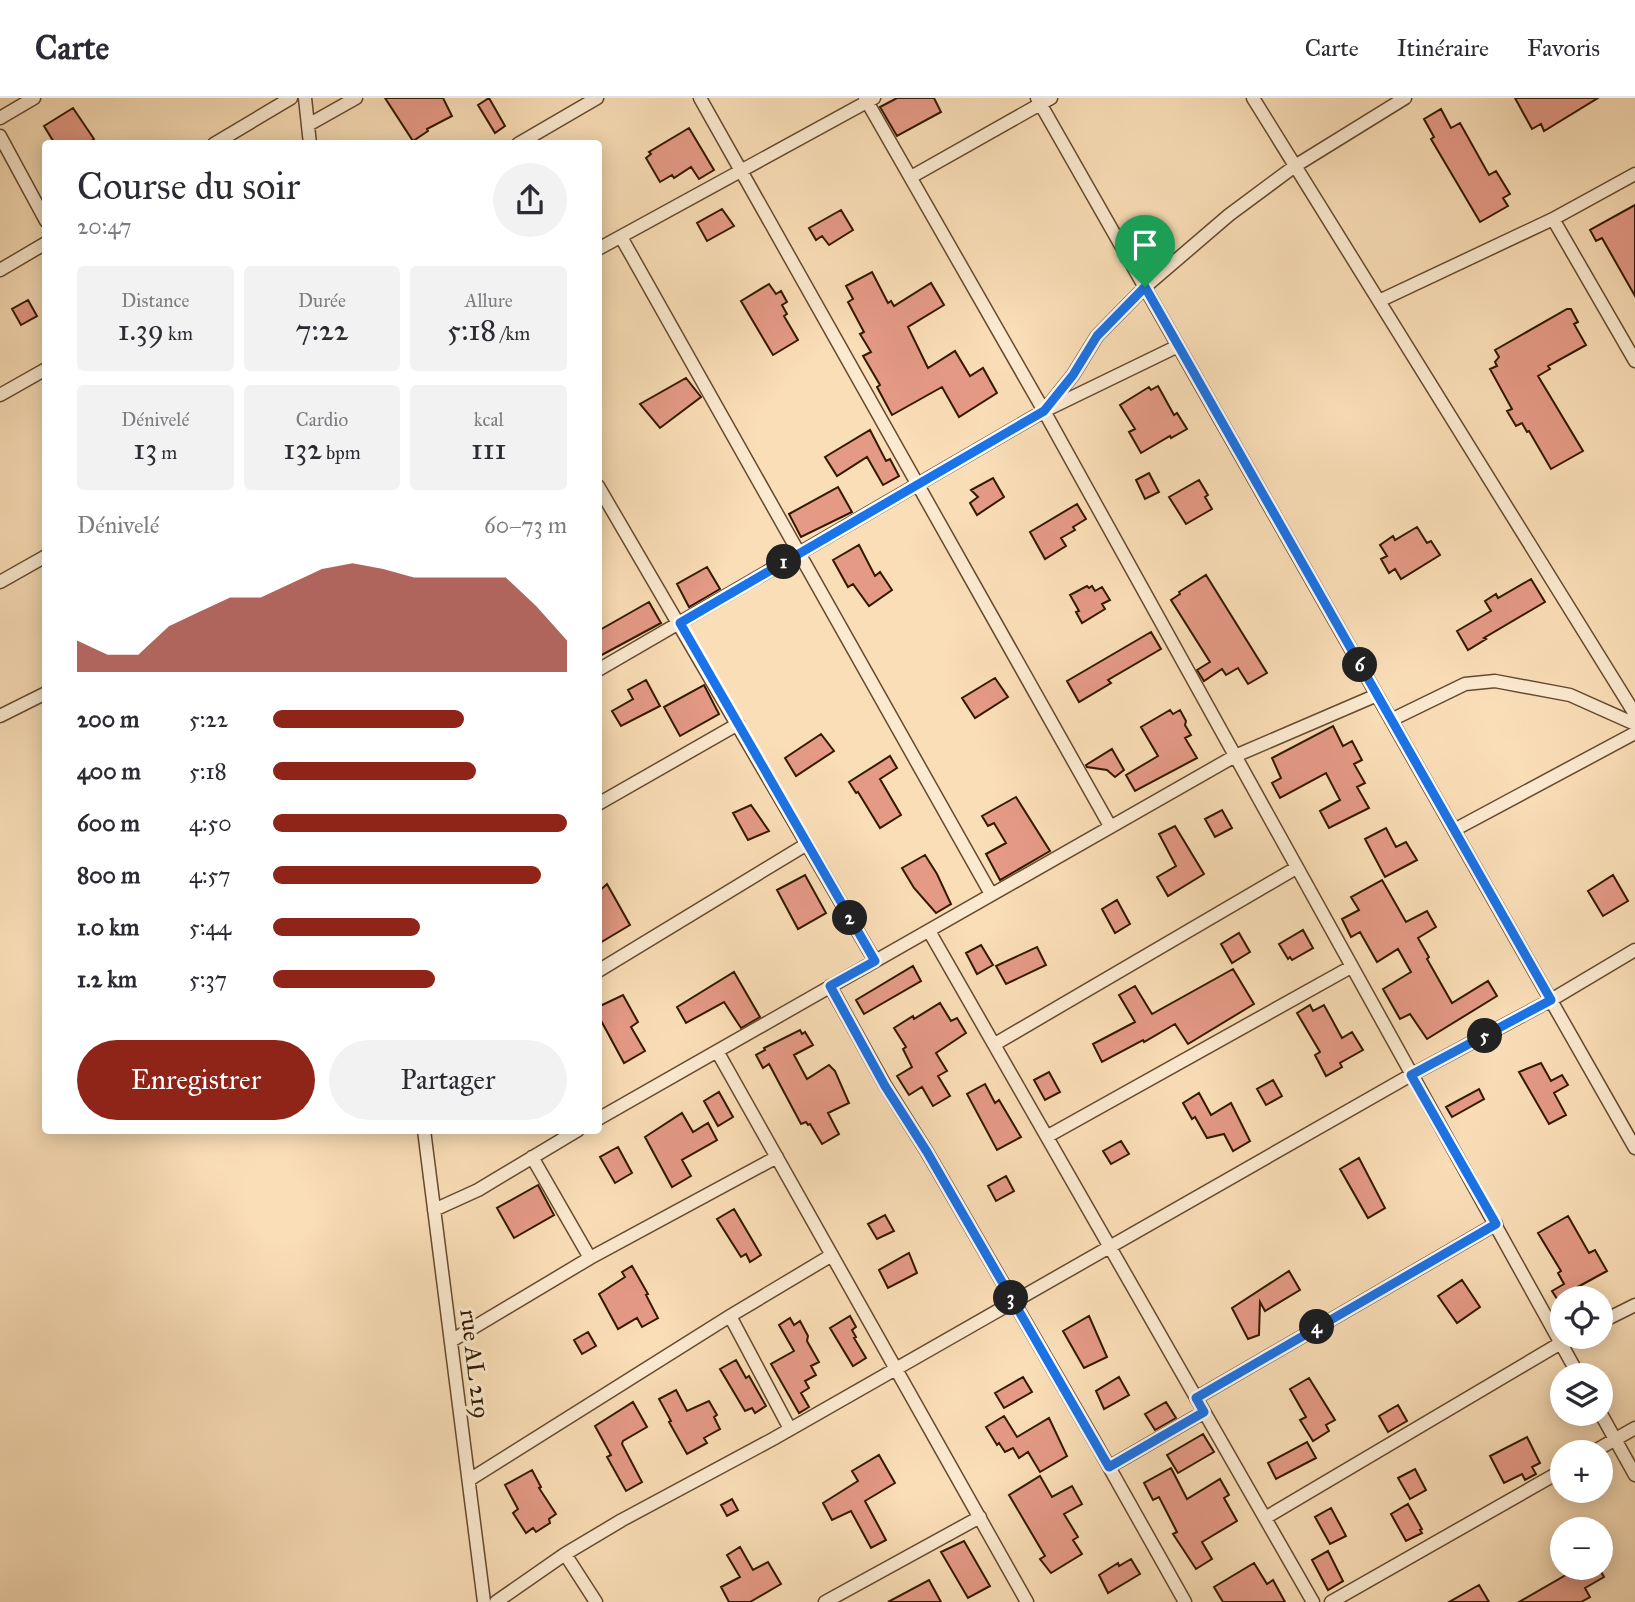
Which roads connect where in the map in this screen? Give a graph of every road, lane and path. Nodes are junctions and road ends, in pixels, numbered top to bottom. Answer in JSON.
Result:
{"nodes":[{"id":1,"x":34,"y":98,"type":"edge"},
{"id":2,"x":291,"y":98,"type":"edge"},
{"id":3,"x":305,"y":98,"type":"edge"},
{"id":4,"x":356,"y":98,"type":"edge"},
{"id":5,"x":597,"y":98,"type":"edge"},
{"id":6,"x":701,"y":98,"type":"edge"},
{"id":7,"x":1253,"y":98,"type":"edge"},
{"id":8,"x":1405,"y":98,"type":"edge"},
{"id":9,"x":869,"y":99,"type":"edge"},
{"id":10,"x":1043,"y":100,"type":"edge"},
{"id":11,"x":0,"y":118,"type":"edge"},
{"id":12,"x":308,"y":125,"type":"junction"},
{"id":13,"x":0,"y":136,"type":"edge"},
{"id":14,"x":221,"y":140,"type":"edge"},
{"id":15,"x":310,"y":140,"type":"edge"},
{"id":16,"x":525,"y":140,"type":"edge"},
{"id":17,"x":1295,"y":166,"type":"junction"},
{"id":18,"x":741,"y":171,"type":"junction"},
{"id":19,"x":1635,"y":174,"type":"edge"},
{"id":20,"x":911,"y":177,"type":"junction"},
{"id":21,"x":42,"y":214,"type":"edge"},
{"id":22,"x":1553,"y":219,"type":"junction"},
{"id":23,"x":621,"y":237,"type":"junction"},
{"id":24,"x":42,"y":245,"type":"edge"},
{"id":25,"x":602,"y":247,"type":"edge"},
{"id":26,"x":0,"y":270,"type":"edge"},
{"id":27,"x":1145,"y":287,"type":"junction"},
{"id":28,"x":1379,"y":301,"type":"junction"},
{"id":29,"x":1178,"y":346,"type":"junction"},
{"id":30,"x":1635,"y":361,"type":"edge"},
{"id":31,"x":42,"y":371,"type":"edge"},
{"id":32,"x":0,"y":395,"type":"edge"},
{"id":33,"x":1044,"y":411,"type":"junction"},
{"id":34,"x":918,"y":484,"type":"junction"},
{"id":35,"x":602,"y":493,"type":"edge"},
{"id":36,"x":799,"y":553,"type":"junction"},
{"id":37,"x":42,"y":558,"type":"edge"},
{"id":38,"x":0,"y":582,"type":"edge"},
{"id":39,"x":680,"y":623,"type":"junction"},
{"id":40,"x":602,"y":668,"type":"edge"},
{"id":41,"x":42,"y":695,"type":"edge"},
{"id":42,"x":1377,"y":695,"type":"junction"},
{"id":43,"x":1635,"y":714,"type":"edge"},
{"id":44,"x":0,"y":716,"type":"edge"},
{"id":45,"x":1391,"y":720,"type":"junction"},
{"id":46,"x":738,"y":724,"type":"junction"},
{"id":47,"x":1635,"y":724,"type":"edge"},
{"id":48,"x":1635,"y":733,"type":"edge"},
{"id":49,"x":1235,"y":756,"type":"junction"},
{"id":50,"x":602,"y":802,"type":"edge"},
{"id":51,"x":1110,"y":826,"type":"junction"},
{"id":52,"x":1454,"y":830,"type":"junction"},
{"id":53,"x":807,"y":844,"type":"junction"},
{"id":54,"x":1296,"y":868,"type":"junction"},
{"id":55,"x":991,"y":894,"type":"junction"},
{"id":56,"x":929,"y":930,"type":"junction"},
{"id":57,"x":1635,"y":950,"type":"edge"},
{"id":58,"x":875,"y":961,"type":"junction"},
{"id":59,"x":1352,"y":967,"type":"junction"},
{"id":60,"x":602,"y":969,"type":"edge"},
{"id":61,"x":830,"y":986,"type":"junction"},
{"id":62,"x":1551,"y":1000,"type":"junction"},
{"id":63,"x":995,"y":1044,"type":"junction"},
{"id":64,"x":717,"y":1051,"type":"junction"},
{"id":65,"x":1411,"y":1075,"type":"junction"},
{"id":66,"x":602,"y":1117,"type":"edge"},
{"id":67,"x":424,"y":1134,"type":"edge"},
{"id":68,"x":571,"y":1134,"type":"edge"},
{"id":69,"x":1048,"y":1136,"type":"junction"},
{"id":70,"x":1635,"y":1148,"type":"edge"},
{"id":71,"x":532,"y":1157,"type":"junction"},
{"id":72,"x":777,"y":1157,"type":"junction"},
{"id":73,"x":434,"y":1210,"type":"junction"},
{"id":74,"x":1496,"y":1224,"type":"junction"},
{"id":75,"x":1110,"y":1247,"type":"junction"},
{"id":76,"x":832,"y":1255,"type":"junction"},
{"id":77,"x":590,"y":1258,"type":"junction"},
{"id":78,"x":1014,"y":1301,"type":"junction"},
{"id":79,"x":1635,"y":1305,"type":"edge"},
{"id":80,"x":1550,"y":1313,"type":"edge"},
{"id":81,"x":730,"y":1315,"type":"junction"},
{"id":82,"x":1613,"y":1316,"type":"edge"},
{"id":83,"x":451,"y":1341,"type":"junction"},
{"id":84,"x":1551,"y":1349,"type":"edge"},
{"id":85,"x":895,"y":1368,"type":"junction"},
{"id":86,"x":1196,"y":1398,"type":"junction"},
{"id":87,"x":1204,"y":1412,"type":"junction"},
{"id":88,"x":1607,"y":1426,"type":"edge"},
{"id":89,"x":1635,"y":1428,"type":"edge"},
{"id":90,"x":790,"y":1429,"type":"junction"},
{"id":91,"x":1615,"y":1440,"type":"junction"},
{"id":92,"x":1109,"y":1467,"type":"junction"},
{"id":93,"x":1635,"y":1475,"type":"edge"},
{"id":94,"x":1550,"y":1477,"type":"edge"},
{"id":95,"x":468,"y":1480,"type":"junction"},
{"id":96,"x":980,"y":1517,"type":"junction"},
{"id":97,"x":1265,"y":1518,"type":"junction"},
{"id":98,"x":565,"y":1554,"type":"junction"},
{"id":99,"x":484,"y":1602,"type":"edge"},
{"id":100,"x":496,"y":1602,"type":"edge"},
{"id":101,"x":596,"y":1602,"type":"edge"},
{"id":102,"x":825,"y":1602,"type":"edge"},
{"id":103,"x":1027,"y":1602,"type":"edge"},
{"id":104,"x":1185,"y":1602,"type":"edge"},
{"id":105,"x":1313,"y":1602,"type":"edge"},
{"id":106,"x":1331,"y":1602,"type":"edge"}],
"edges":[{"from":1,"to":11,"type":"street"},
{"from":2,"to":14,"type":"street"},
{"from":3,"to":12,"type":"street"},
{"from":4,"to":12,"type":"street"},
{"from":5,"to":16,"type":"street"},
{"from":6,"to":18,"type":"street"},
{"from":7,"to":17,"type":"street"},
{"from":8,"to":17,"type":"street"},
{"from":9,"to":18,"type":"street"},
{"from":9,"to":20,"type":"street"},
{"from":10,"to":20,"type":"street"},
{"from":10,"to":27,"type":"street"},
{"from":12,"to":15,"type":"street"},
{"from":13,"to":21,"type":"street"},
{"from":17,"to":27,"type":"street"},
{"from":17,"to":28,"type":"street"},
{"from":18,"to":23,"type":"street"},
{"from":18,"to":34,"type":"street"},
{"from":19,"to":22,"type":"street"},
{"from":20,"to":33,"type":"street"},
{"from":22,"to":28,"type":"street"},
{"from":22,"to":30,"type":"street"},
{"from":23,"to":25,"type":"street"},
{"from":23,"to":36,"type":"street"},
{"from":24,"to":26,"type":"street"},
{"from":27,"to":29,"type":"street"},
{"from":27,"to":33,"type":"street"},
{"from":28,"to":43,"type":"street"},
{"from":29,"to":33,"type":"street"},
{"from":29,"to":42,"type":"street"},
{"from":31,"to":32,"type":"street"},
{"from":33,"to":34,"type":"street"},
{"from":33,"to":49,"type":"street"},
{"from":34,"to":36,"type":"street"},
{"from":34,"to":51,"type":"street"},
{"from":35,"to":39,"type":"street"},
{"from":36,"to":39,"type":"street"},
{"from":36,"to":55,"type":"street"},
{"from":37,"to":38,"type":"street"},
{"from":39,"to":40,"type":"street"},
{"from":39,"to":46,"type":"street"},
{"from":41,"to":44,"type":"street"},
{"from":42,"to":45,"type":"street"},
{"from":42,"to":49,"type":"street"},
{"from":45,"to":47,"type":"street"},
{"from":45,"to":52,"type":"street"},
{"from":46,"to":50,"type":"street"},
{"from":46,"to":53,"type":"street"},
{"from":48,"to":52,"type":"street"},
{"from":49,"to":51,"type":"street"},
{"from":49,"to":54,"type":"street"},
{"from":51,"to":55,"type":"street"},
{"from":52,"to":62,"type":"street"},
{"from":53,"to":58,"type":"street"},
{"from":53,"to":60,"type":"street"},
{"from":54,"to":59,"type":"street"},
{"from":54,"to":63,"type":"street"},
{"from":55,"to":56,"type":"street"},
{"from":56,"to":58,"type":"street"},
{"from":56,"to":63,"type":"street"},
{"from":57,"to":62,"type":"street"},
{"from":58,"to":61,"type":"street"},
{"from":59,"to":65,"type":"street"},
{"from":59,"to":69,"type":"street"},
{"from":61,"to":64,"type":"street"},
{"from":61,"to":78,"type":"street"},
{"from":62,"to":65,"type":"street"},
{"from":62,"to":70,"type":"street"},
{"from":63,"to":69,"type":"street"},
{"from":64,"to":66,"type":"street"},
{"from":64,"to":72,"type":"street"},
{"from":65,"to":74,"type":"street"},
{"from":65,"to":75,"type":"street"},
{"from":67,"to":73,"type":"street","name":"rue AL 219"},
{"from":68,"to":71,"type":"street"},
{"from":69,"to":75,"type":"street"},
{"from":71,"to":73,"type":"street"},
{"from":71,"to":77,"type":"street"},
{"from":72,"to":76,"type":"street"},
{"from":72,"to":77,"type":"street"},
{"from":73,"to":83,"type":"street","name":"rue AL 219"},
{"from":74,"to":80,"type":"street"},
{"from":74,"to":86,"type":"street"},
{"from":75,"to":78,"type":"street"},
{"from":75,"to":86,"type":"street"},
{"from":76,"to":81,"type":"street"},
{"from":76,"to":85,"type":"street"},
{"from":77,"to":83,"type":"street"},
{"from":78,"to":85,"type":"street"},
{"from":78,"to":92,"type":"street"},
{"from":79,"to":82,"type":"street"},
{"from":81,"to":90,"type":"street"},
{"from":81,"to":95,"type":"street"},
{"from":83,"to":95,"type":"street","name":"rue AL 219"},
{"from":84,"to":97,"type":"street"},
{"from":85,"to":90,"type":"street"},
{"from":85,"to":96,"type":"street"},
{"from":86,"to":87,"type":"street"},
{"from":87,"to":92,"type":"street"},
{"from":87,"to":97,"type":"street"},
{"from":88,"to":91,"type":"street"},
{"from":89,"to":91,"type":"street"},
{"from":90,"to":98,"type":"street"},
{"from":91,"to":93,"type":"street"},
{"from":92,"to":104,"type":"street"},
{"from":94,"to":106,"type":"street"},
{"from":95,"to":99,"type":"street","name":"rue AL 219"},
{"from":96,"to":102,"type":"street"},
{"from":96,"to":103,"type":"street"},
{"from":97,"to":105,"type":"street"},
{"from":98,"to":100,"type":"street"},
{"from":98,"to":101,"type":"street"}]}
